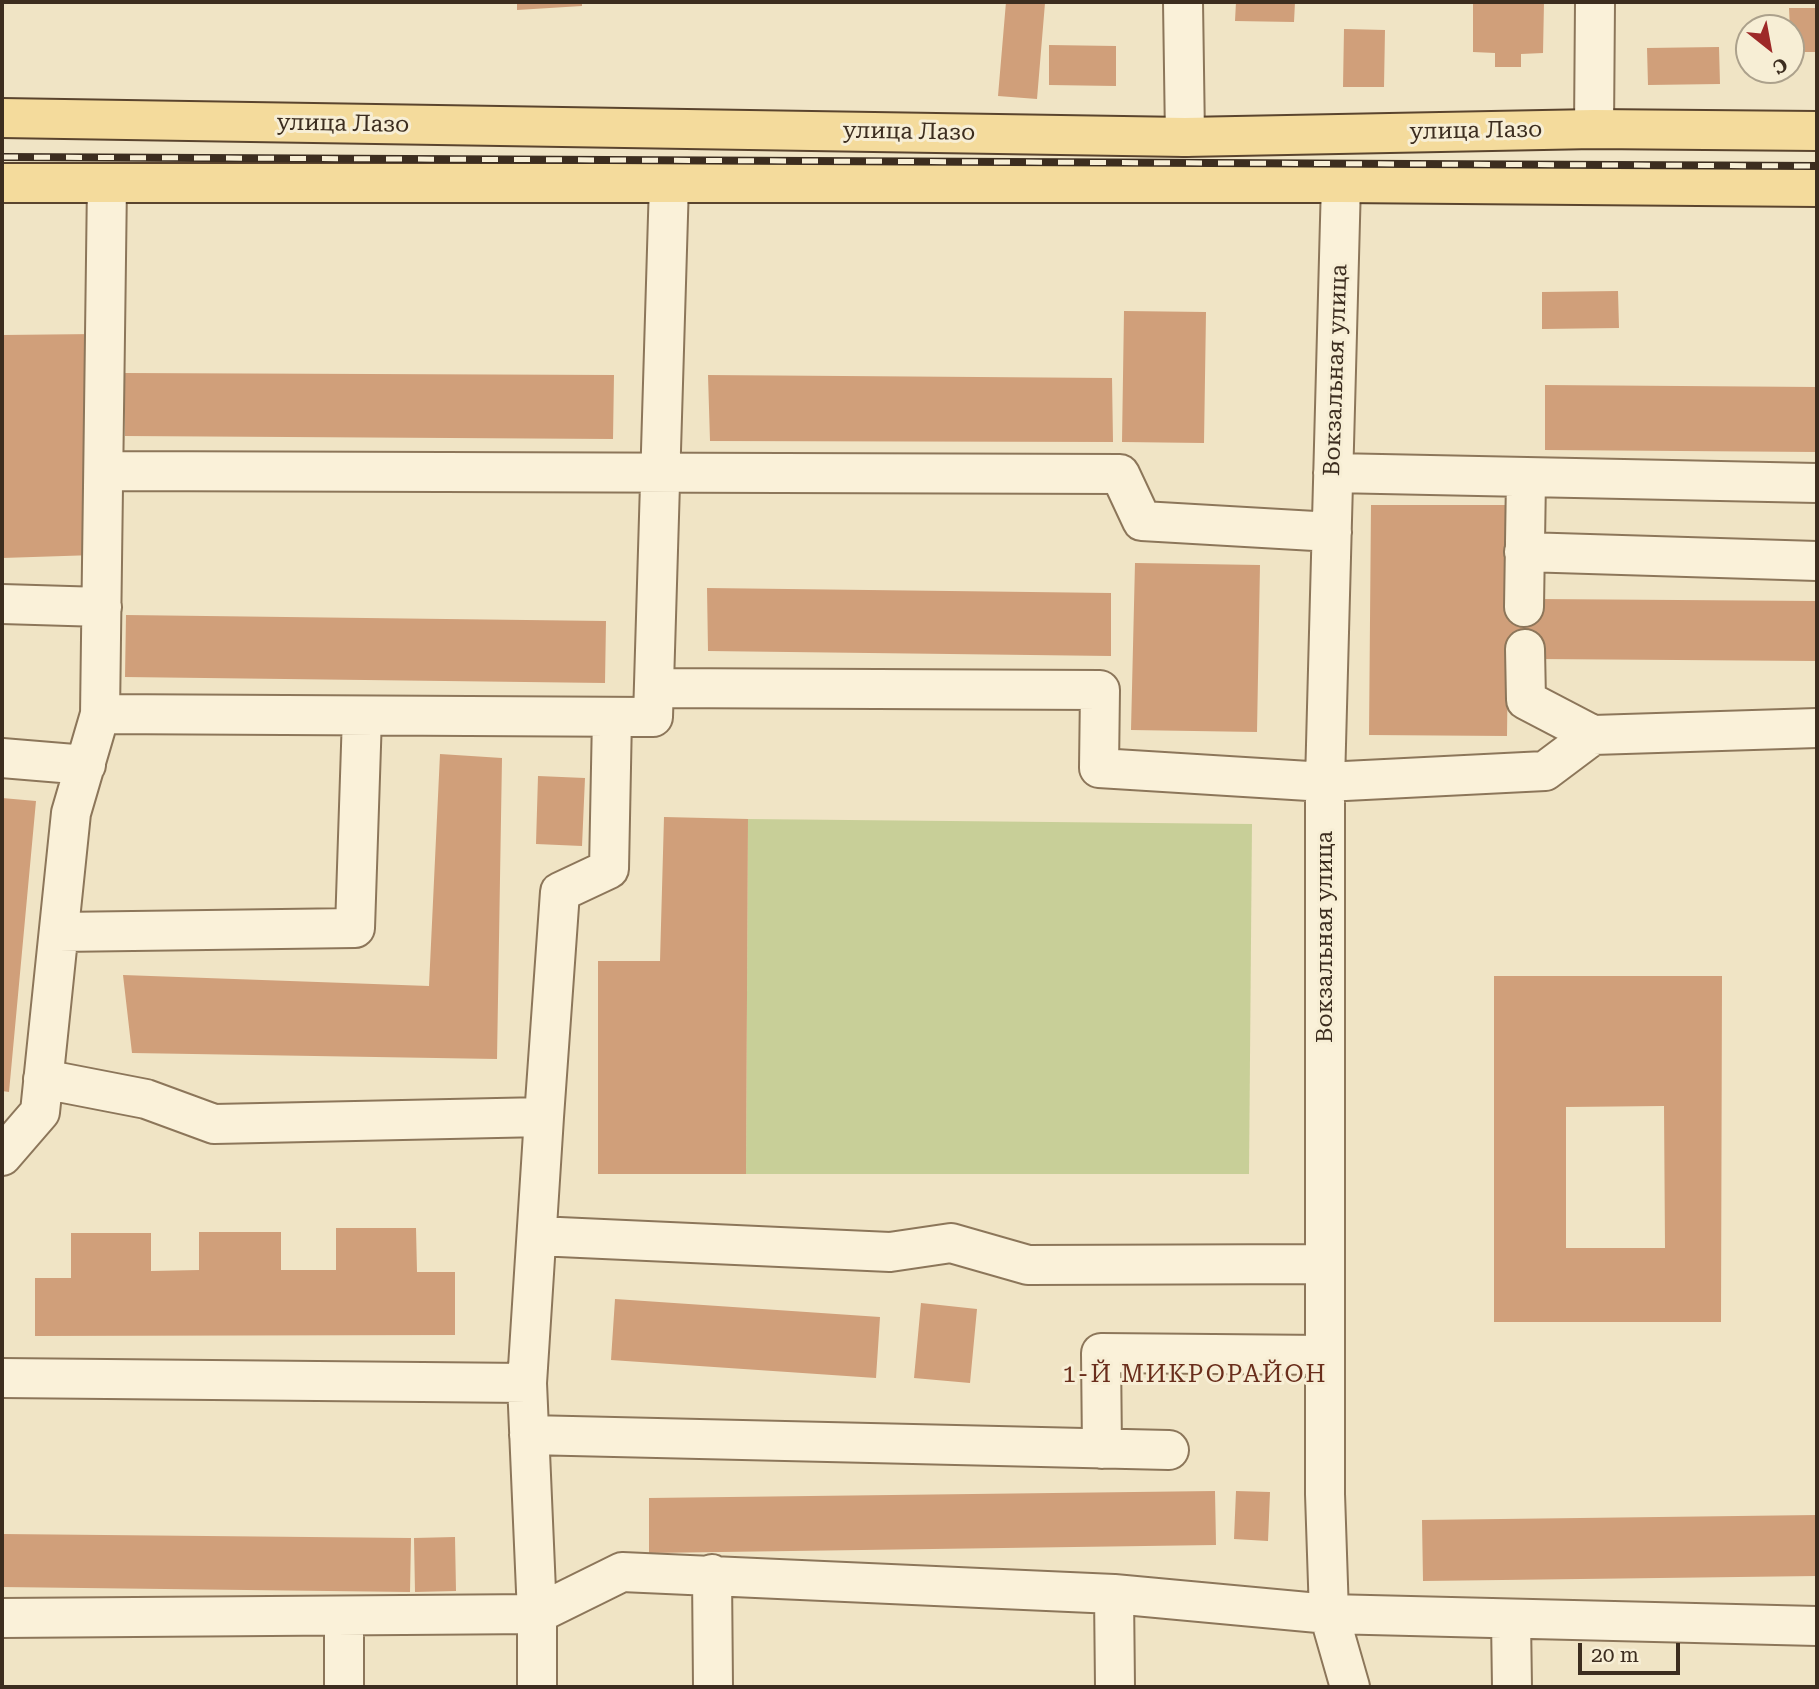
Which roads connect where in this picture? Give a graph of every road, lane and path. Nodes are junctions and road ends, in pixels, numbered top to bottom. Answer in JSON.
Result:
{"nodes":[{"id":1,"x":1183,"y":2,"type":"edge"},
{"id":2,"x":1595,"y":2,"type":"edge"},
{"id":3,"x":2,"y":118,"type":"edge"},
{"id":4,"x":1594,"y":129,"type":"junction"},
{"id":5,"x":1817,"y":131,"type":"edge"},
{"id":6,"x":1185,"y":137,"type":"junction"},
{"id":7,"x":2,"y":183,"type":"edge"},
{"id":8,"x":107,"y":183,"type":"junction"},
{"id":9,"x":669,"y":183,"type":"junction"},
{"id":10,"x":1341,"y":183,"type":"junction"},
{"id":11,"x":1817,"y":187,"type":"edge"},
{"id":12,"x":104,"y":471,"type":"junction"},
{"id":13,"x":660,"y":472,"type":"junction"},
{"id":14,"x":1333,"y":473,"type":"junction"},
{"id":15,"x":1526,"y":478,"type":"junction"},
{"id":16,"x":1817,"y":483,"type":"edge"},
{"id":17,"x":1332,"y":532,"type":"junction"},
{"id":18,"x":1524,"y":552,"type":"junction"},
{"id":19,"x":1817,"y":561,"type":"edge"},
{"id":20,"x":2,"y":604,"type":"edge"},
{"id":21,"x":102,"y":607,"type":"junction"},
{"id":22,"x":1524,"y":607,"type":"dead end"},
{"id":23,"x":1525,"y":649,"type":"dead end"},
{"id":24,"x":654,"y":688,"type":"junction"},
{"id":25,"x":100,"y":714,"type":"junction"},
{"id":26,"x":362,"y":716,"type":"junction"},
{"id":27,"x":612,"y":717,"type":"junction"},
{"id":28,"x":1817,"y":728,"type":"edge"},
{"id":29,"x":1593,"y":735,"type":"junction"},
{"id":30,"x":2,"y":758,"type":"edge"},
{"id":31,"x":86,"y":765,"type":"junction"},
{"id":32,"x":1325,"y":782,"type":"junction"},
{"id":33,"x":58,"y":932,"type":"junction"},
{"id":34,"x":43,"y":1079,"type":"junction"},
{"id":35,"x":544,"y":1117,"type":"junction"},
{"id":36,"x":2,"y":1156,"type":"edge"},
{"id":37,"x":537,"y":1236,"type":"junction"},
{"id":38,"x":1325,"y":1264,"type":"junction"},
{"id":39,"x":1325,"y":1355,"type":"junction"},
{"id":40,"x":2,"y":1378,"type":"edge"},
{"id":41,"x":527,"y":1383,"type":"junction"},
{"id":42,"x":529,"y":1435,"type":"junction"},
{"id":43,"x":1102,"y":1449,"type":"junction"},
{"id":44,"x":1169,"y":1450,"type":"dead end"},
{"id":45,"x":712,"y":1574,"type":"junction"},
{"id":46,"x":1114,"y":1594,"type":"junction"},
{"id":47,"x":537,"y":1614,"type":"junction"},
{"id":48,"x":1329,"y":1615,"type":"junction"},
{"id":49,"x":344,"y":1617,"type":"junction"},
{"id":50,"x":2,"y":1618,"type":"edge"},
{"id":51,"x":1511,"y":1620,"type":"junction"},
{"id":52,"x":1817,"y":1626,"type":"edge"},
{"id":53,"x":344,"y":1687,"type":"edge"},
{"id":54,"x":537,"y":1687,"type":"edge"},
{"id":55,"x":713,"y":1687,"type":"edge"},
{"id":56,"x":1115,"y":1687,"type":"edge"},
{"id":57,"x":1350,"y":1687,"type":"edge"},
{"id":58,"x":1512,"y":1687,"type":"edge"}],
"edges":[{"from":1,"to":6,"type":"street"},
{"from":2,"to":4,"type":"street"},
{"from":3,"to":6,"type":"main road","name":"улица Лазо"},
{"from":4,"to":5,"type":"main road","name":"улица Лазо"},
{"from":4,"to":6,"type":"main road","name":"улица Лазо"},
{"from":7,"to":8,"type":"main road"},
{"from":8,"to":9,"type":"main road"},
{"from":8,"to":12,"type":"street"},
{"from":9,"to":10,"type":"main road"},
{"from":9,"to":13,"type":"street"},
{"from":10,"to":11,"type":"main road"},
{"from":10,"to":14,"type":"street","name":"Вокзальная улица"},
{"from":12,"to":13,"type":"street"},
{"from":12,"to":21,"type":"street"},
{"from":13,"to":17,"type":"street"},
{"from":13,"to":24,"type":"street"},
{"from":14,"to":15,"type":"street"},
{"from":14,"to":17,"type":"street","name":"Вокзальная улица"},
{"from":15,"to":16,"type":"street"},
{"from":15,"to":18,"type":"street"},
{"from":17,"to":32,"type":"street","name":"Вокзальная улица"},
{"from":18,"to":19,"type":"street"},
{"from":18,"to":22,"type":"street"},
{"from":20,"to":21,"type":"street"},
{"from":21,"to":25,"type":"street"},
{"from":23,"to":29,"type":"street"},
{"from":24,"to":27,"type":"street"},
{"from":24,"to":32,"type":"street"},
{"from":25,"to":26,"type":"street"},
{"from":25,"to":31,"type":"street"},
{"from":26,"to":27,"type":"street"},
{"from":26,"to":33,"type":"street"},
{"from":27,"to":35,"type":"street"},
{"from":28,"to":29,"type":"street"},
{"from":29,"to":32,"type":"street"},
{"from":30,"to":31,"type":"street"},
{"from":31,"to":33,"type":"street"},
{"from":32,"to":38,"type":"street","name":"Вокзальная улица"},
{"from":33,"to":34,"type":"street"},
{"from":34,"to":35,"type":"street"},
{"from":34,"to":36,"type":"street"},
{"from":35,"to":37,"type":"street"},
{"from":37,"to":38,"type":"street"},
{"from":37,"to":41,"type":"street"},
{"from":38,"to":39,"type":"street","name":"Вокзальная улица"},
{"from":39,"to":43,"type":"street"},
{"from":39,"to":48,"type":"street","name":"Вокзальная улица"},
{"from":40,"to":41,"type":"street"},
{"from":41,"to":42,"type":"street"},
{"from":42,"to":43,"type":"street"},
{"from":42,"to":47,"type":"street"},
{"from":43,"to":44,"type":"street"},
{"from":45,"to":46,"type":"street"},
{"from":45,"to":47,"type":"street"},
{"from":45,"to":55,"type":"street"},
{"from":46,"to":48,"type":"street"},
{"from":46,"to":56,"type":"street"},
{"from":47,"to":49,"type":"street"},
{"from":47,"to":54,"type":"street"},
{"from":48,"to":51,"type":"street"},
{"from":48,"to":57,"type":"street","name":"Вокзальная улица"},
{"from":49,"to":50,"type":"street"},
{"from":49,"to":53,"type":"street"},
{"from":51,"to":52,"type":"street"},
{"from":51,"to":58,"type":"street"}]}
